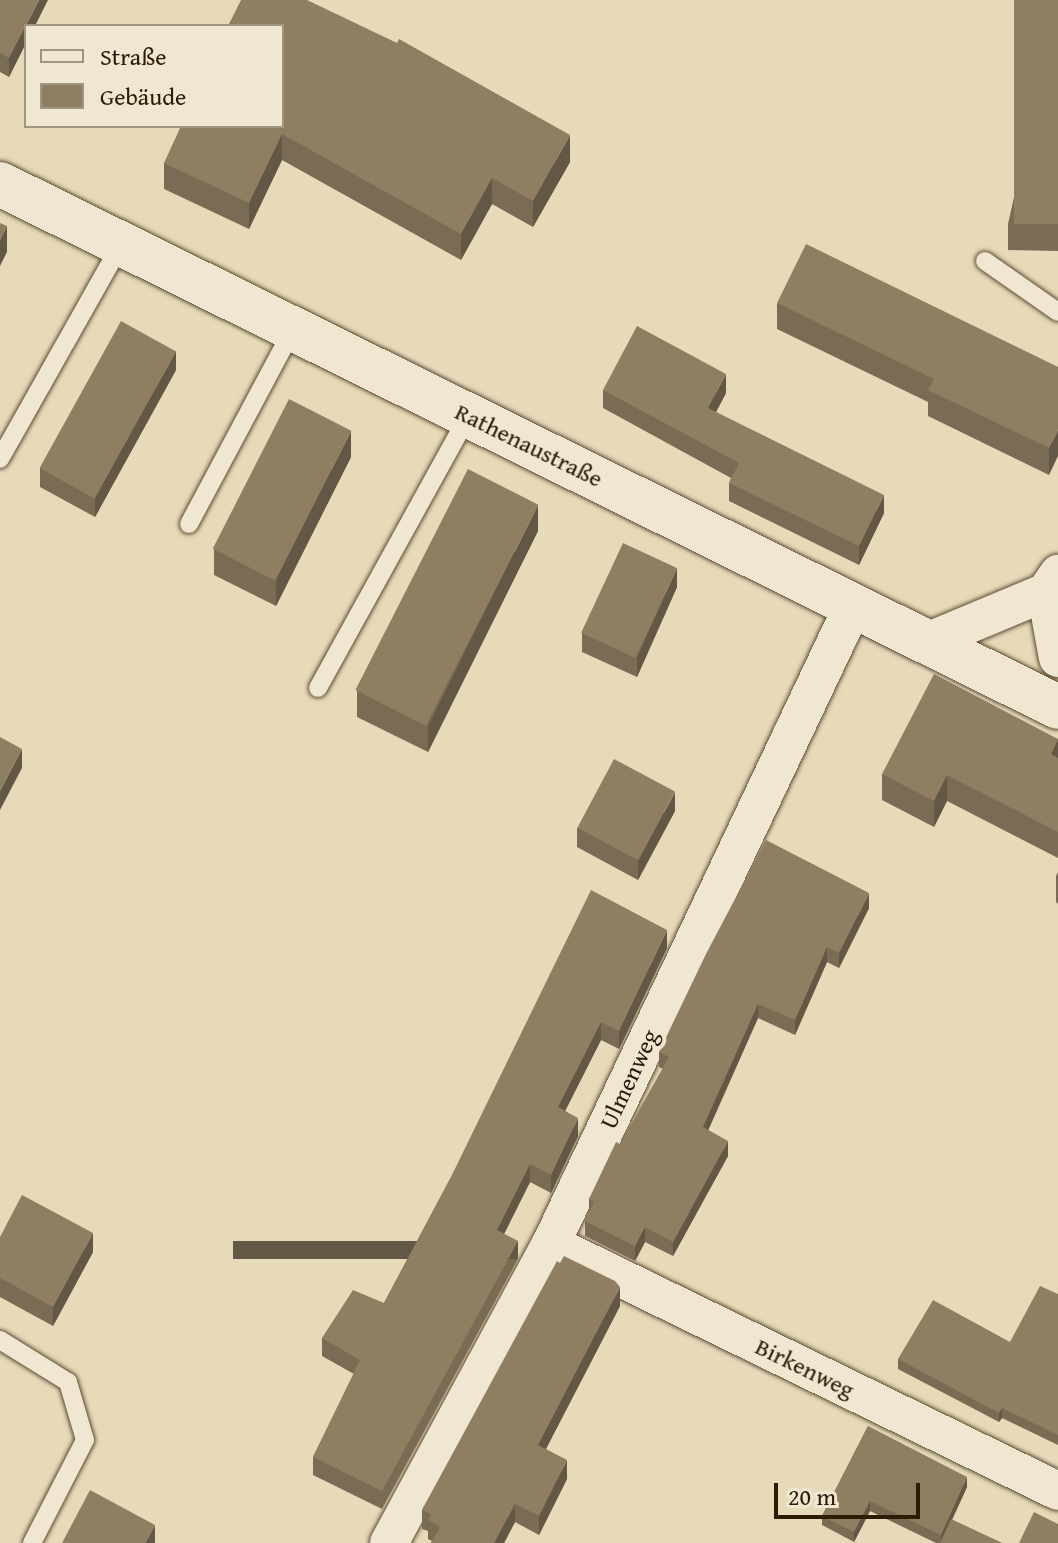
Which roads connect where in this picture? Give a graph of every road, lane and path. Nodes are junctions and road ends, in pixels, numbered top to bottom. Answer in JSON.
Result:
{"nodes":[{"id":1,"x":0,"y":184,"type":"edge"},
{"id":2,"x":121,"y":244,"type":"junction"},
{"id":3,"x":985,"y":261,"type":"dead end"},
{"id":4,"x":1058,"y":312,"type":"edge"},
{"id":5,"x":293,"y":329,"type":"junction"},
{"id":6,"x":469,"y":415,"type":"junction"},
{"id":7,"x":0,"y":459,"type":"edge"},
{"id":8,"x":189,"y":524,"type":"dead end"},
{"id":9,"x":1052,"y":583,"type":"edge"},
{"id":10,"x":853,"y":606,"type":"junction"},
{"id":11,"x":929,"y":641,"type":"junction"},
{"id":12,"x":1058,"y":658,"type":"edge"},
{"id":13,"x":318,"y":688,"type":"dead end"},
{"id":14,"x":1058,"y":707,"type":"edge"},
{"id":15,"x":551,"y":1244,"type":"junction"},
{"id":16,"x":0,"y":1340,"type":"edge"},
{"id":17,"x":1058,"y":1491,"type":"edge"},
{"id":18,"x":32,"y":1543,"type":"edge"},
{"id":19,"x":389,"y":1543,"type":"edge"}],
"edges":[{"from":1,"to":2,"type":"main road","name":"Rathenaustraße"},
{"from":2,"to":5,"type":"main road","name":"Rathenaustraße"},
{"from":2,"to":7,"type":"lane"},
{"from":3,"to":4,"type":"lane"},
{"from":5,"to":6,"type":"main road","name":"Rathenaustraße"},
{"from":5,"to":8,"type":"lane"},
{"from":6,"to":10,"type":"main road","name":"Rathenaustraße"},
{"from":6,"to":13,"type":"lane"},
{"from":9,"to":11,"type":"street"},
{"from":9,"to":12,"type":"street"},
{"from":10,"to":11,"type":"main road","name":"Rathenaustraße"},
{"from":10,"to":15,"type":"street","name":"Ulmenweg"},
{"from":11,"to":14,"type":"main road","name":"Rathenaustraße"},
{"from":15,"to":17,"type":"street","name":"Birkenweg"},
{"from":15,"to":19,"type":"street","name":"Ulmenweg"},
{"from":16,"to":18,"type":"lane"}]}
